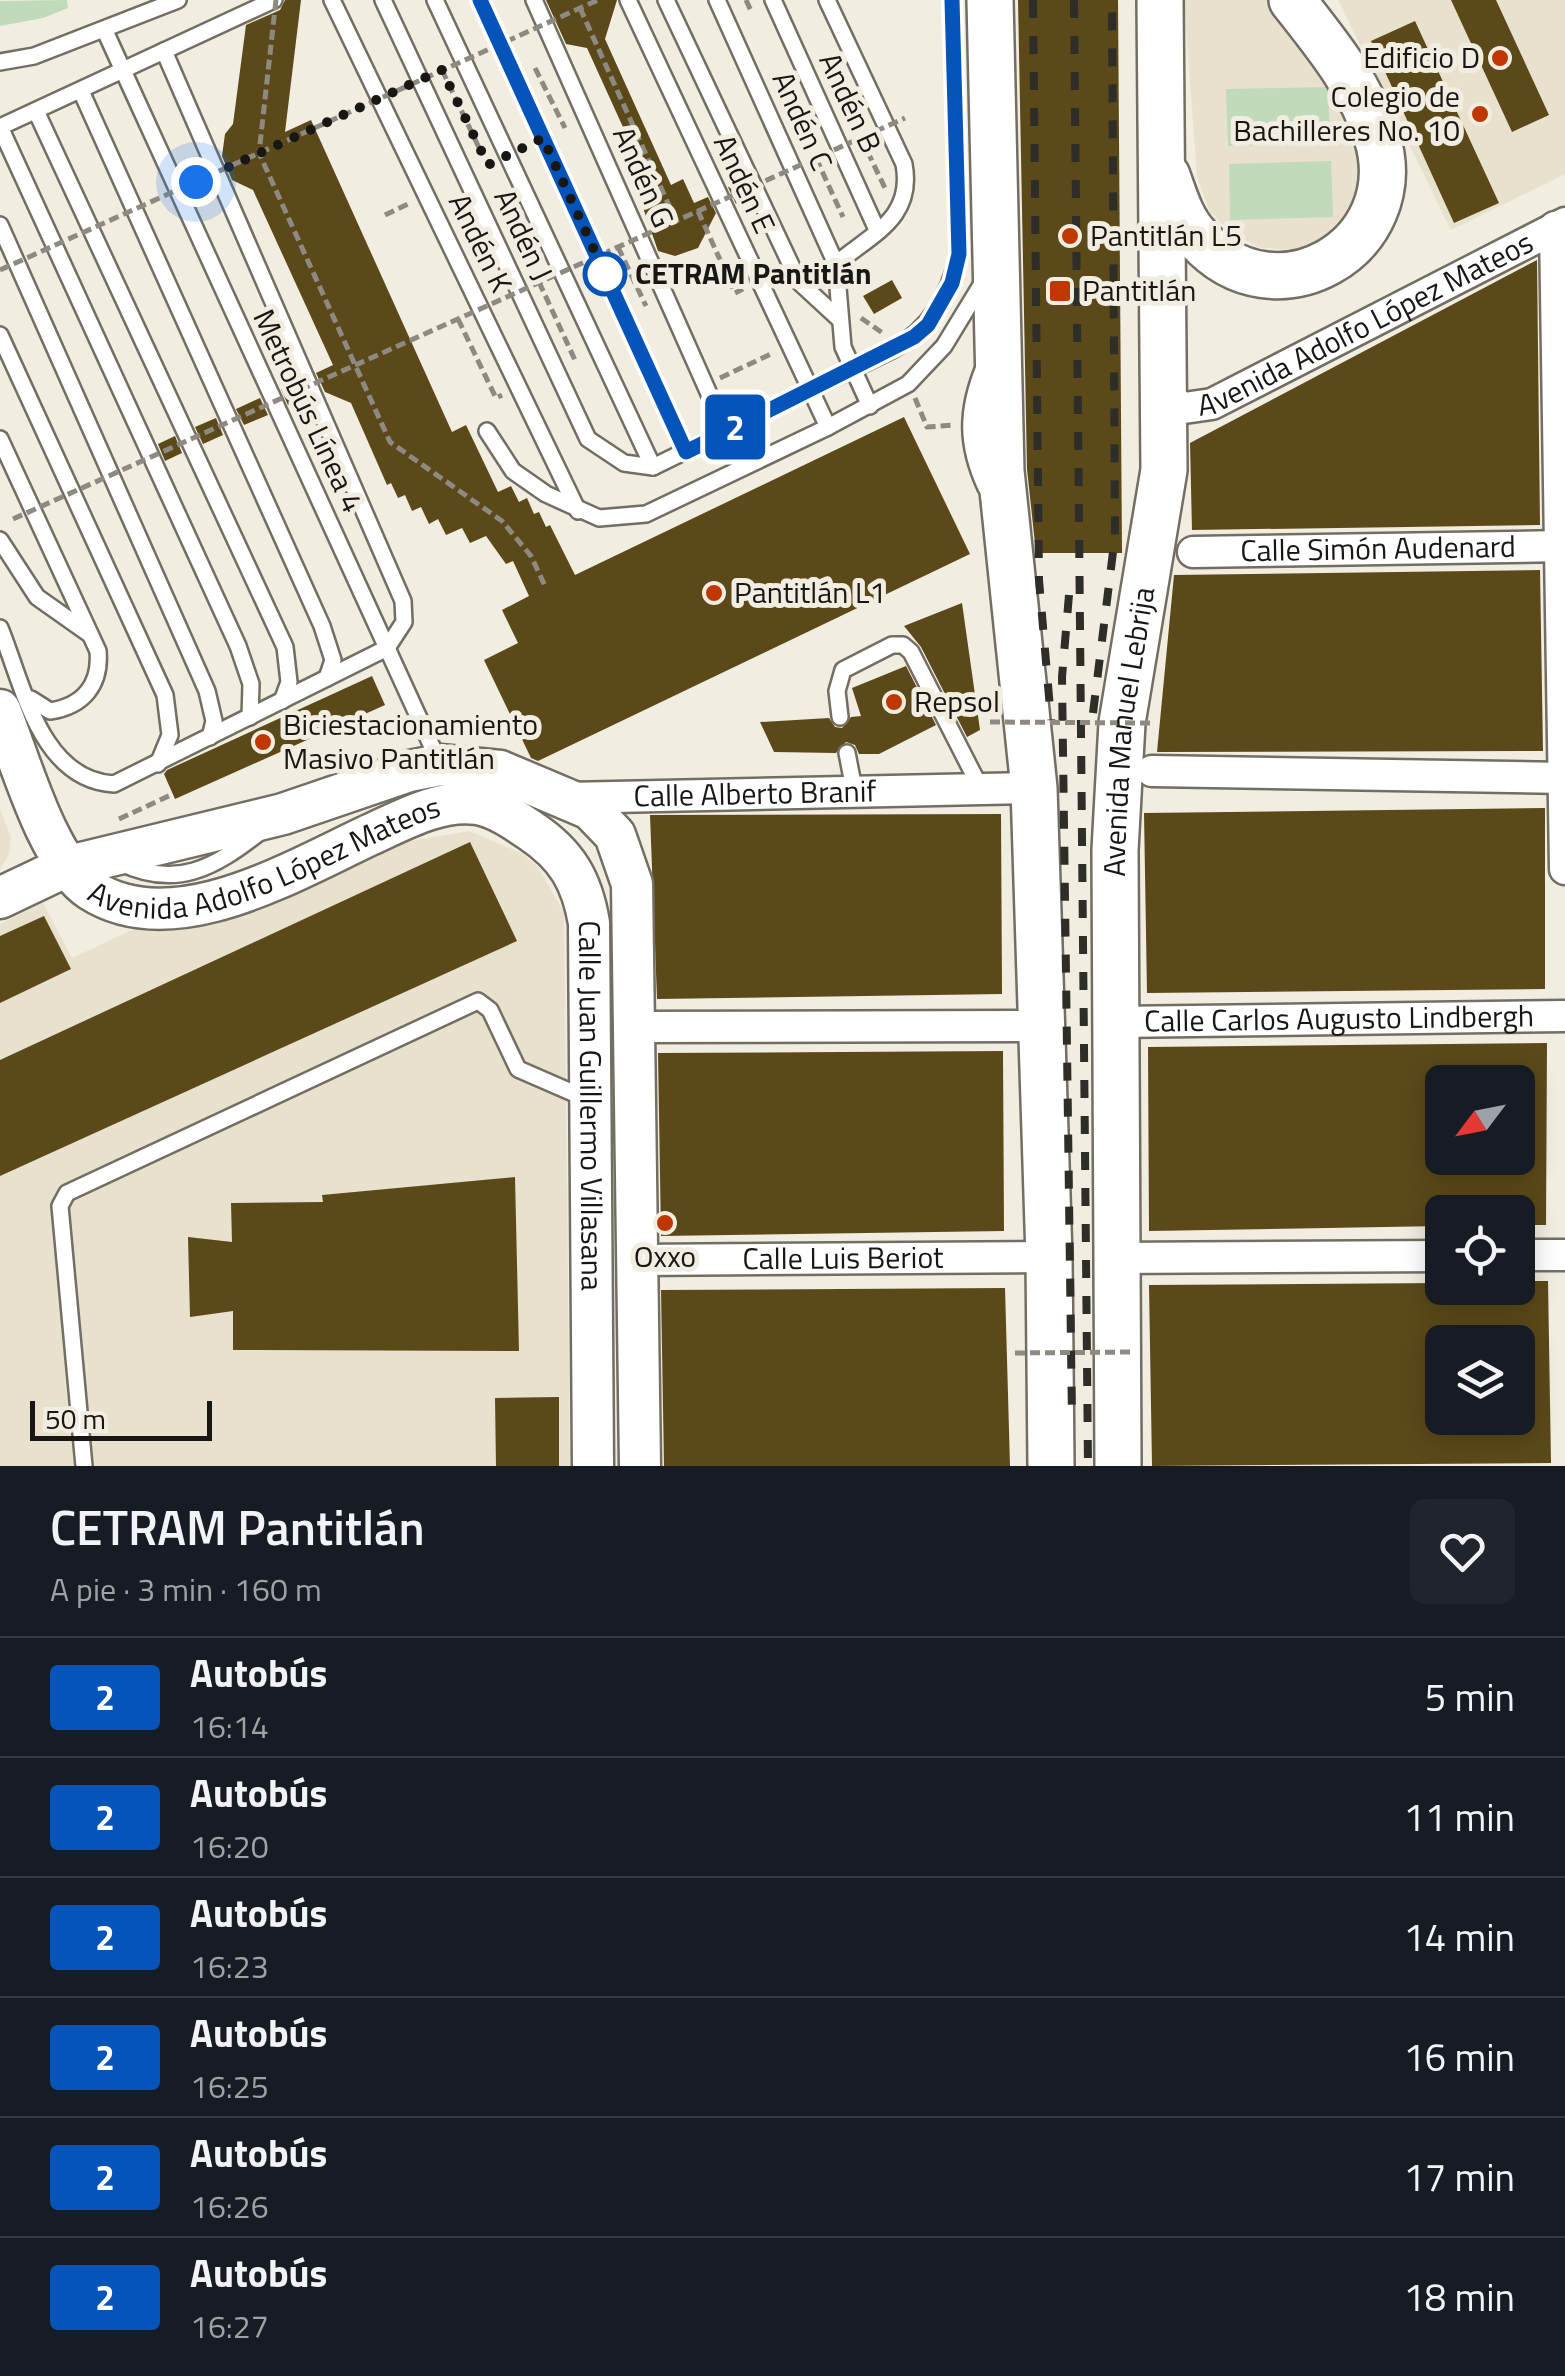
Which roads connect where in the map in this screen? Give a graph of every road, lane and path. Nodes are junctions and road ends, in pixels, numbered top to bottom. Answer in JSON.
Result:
{"nodes":[{"id":1,"x":178,"y":0,"type":"edge"},
{"id":2,"x":275,"y":0,"type":"edge"},
{"id":3,"x":332,"y":0,"type":"edge"},
{"id":4,"x":383,"y":0,"type":"edge"},
{"id":5,"x":435,"y":0,"type":"edge"},
{"id":6,"x":480,"y":0,"type":"edge"},
{"id":7,"x":534,"y":0,"type":"edge"},
{"id":8,"x":598,"y":0,"type":"edge"},
{"id":9,"x":628,"y":0,"type":"edge"},
{"id":10,"x":666,"y":0,"type":"edge"},
{"id":11,"x":717,"y":0,"type":"edge"},
{"id":12,"x":746,"y":0,"type":"edge"},
{"id":13,"x":773,"y":0,"type":"edge"},
{"id":14,"x":828,"y":0,"type":"edge"},
{"id":15,"x":952,"y":0,"type":"edge"},
{"id":16,"x":990,"y":0,"type":"edge"},
{"id":17,"x":1160,"y":0,"type":"edge"},
{"id":18,"x":1292,"y":0,"type":"edge"},
{"id":19,"x":580,"y":8,"type":"junction"},
{"id":20,"x":752,"y":12,"type":"dead end"},
{"id":21,"x":104,"y":32,"type":"junction"},
{"id":22,"x":520,"y":36,"type":"junction"},
{"id":23,"x":164,"y":50,"type":"junction"},
{"id":24,"x":527,"y":51,"type":"dead end"},
{"id":25,"x":0,"y":62,"type":"edge"},
{"id":26,"x":534,"y":66,"type":"dead end"},
{"id":27,"x":122,"y":70,"type":"junction"},
{"id":28,"x":442,"y":70,"type":"junction"},
{"id":29,"x":80,"y":91,"type":"junction"},
{"id":30,"x":36,"y":110,"type":"junction"},
{"id":31,"x":586,"y":118,"type":"junction"},
{"id":32,"x":906,"y":118,"type":"dead end"},
{"id":33,"x":0,"y":127,"type":"edge"},
{"id":34,"x":564,"y":128,"type":"junction"},
{"id":35,"x":543,"y":138,"type":"junction"},
{"id":36,"x":861,"y":138,"type":"junction"},
{"id":37,"x":259,"y":153,"type":"junction"},
{"id":38,"x":508,"y":156,"type":"junction"},
{"id":39,"x":816,"y":158,"type":"junction"},
{"id":40,"x":1160,"y":158,"type":"junction"},
{"id":41,"x":908,"y":186,"type":"junction"},
{"id":42,"x":426,"y":195,"type":"junction"},
{"id":43,"x":866,"y":206,"type":"junction"},
{"id":44,"x":698,"y":211,"type":"junction"},
{"id":45,"x":384,"y":215,"type":"dead end"},
{"id":46,"x":843,"y":217,"type":"junction"},
{"id":47,"x":676,"y":221,"type":"junction"},
{"id":48,"x":0,"y":225,"type":"edge"},
{"id":49,"x":1560,"y":225,"type":"edge"},
{"id":50,"x":820,"y":228,"type":"junction"},
{"id":51,"x":877,"y":230,"type":"junction"},
{"id":52,"x":618,"y":247,"type":"junction"},
{"id":53,"x":995,"y":262,"type":"junction"},
{"id":54,"x":836,"y":264,"type":"junction"},
{"id":55,"x":0,"y":270,"type":"edge"},
{"id":56,"x":540,"y":282,"type":"junction"},
{"id":57,"x":735,"y":293,"type":"dead end"},
{"id":58,"x":838,"y":318,"type":"junction"},
{"id":59,"x":458,"y":319,"type":"junction"},
{"id":60,"x":654,"y":322,"type":"dead end"},
{"id":61,"x":0,"y":335,"type":"edge"},
{"id":62,"x":575,"y":360,"type":"dead end"},
{"id":63,"x":354,"y":365,"type":"junction"},
{"id":64,"x":852,"y":370,"type":"junction"},
{"id":65,"x":811,"y":390,"type":"junction"},
{"id":66,"x":1162,"y":397,"type":"junction"},
{"id":67,"x":496,"y":398,"type":"dead end"},
{"id":68,"x":870,"y":406,"type":"junction"},
{"id":69,"x":828,"y":427,"type":"junction"},
{"id":70,"x":488,"y":431,"type":"dead end"},
{"id":71,"x":726,"y":432,"type":"junction"},
{"id":72,"x":0,"y":439,"type":"edge"},
{"id":73,"x":686,"y":452,"type":"junction"},
{"id":74,"x":653,"y":467,"type":"junction"},
{"id":75,"x":578,"y":511,"type":"junction"},
{"id":76,"x":13,"y":519,"type":"dead end"},
{"id":77,"x":0,"y":540,"type":"edge"},
{"id":78,"x":1562,"y":546,"type":"edge"},
{"id":79,"x":1193,"y":552,"type":"dead end"},
{"id":80,"x":546,"y":588,"type":"dead end"},
{"id":81,"x":0,"y":628,"type":"edge"},
{"id":82,"x":91,"y":636,"type":"junction"},
{"id":83,"x":386,"y":648,"type":"junction"},
{"id":84,"x":327,"y":678,"type":"junction"},
{"id":85,"x":282,"y":701,"type":"junction"},
{"id":86,"x":14,"y":703,"type":"edge"},
{"id":87,"x":250,"y":717,"type":"junction"},
{"id":88,"x":840,"y":718,"type":"dead end"},
{"id":89,"x":990,"y":722,"type":"dead end"},
{"id":90,"x":1151,"y":723,"type":"dead end"},
{"id":91,"x":210,"y":737,"type":"junction"},
{"id":92,"x":847,"y":754,"type":"dead end"},
{"id":93,"x":158,"y":764,"type":"junction"},
{"id":94,"x":440,"y":765,"type":"junction"},
{"id":95,"x":1152,"y":771,"type":"dead end"},
{"id":96,"x":12,"y":775,"type":"edge"},
{"id":97,"x":1564,"y":778,"type":"edge"},
{"id":98,"x":1034,"y":788,"type":"junction"},
{"id":99,"x":854,"y":789,"type":"junction"},
{"id":100,"x":981,"y":789,"type":"junction"},
{"id":101,"x":568,"y":798,"type":"junction"},
{"id":102,"x":476,"y":804,"type":"junction"},
{"id":103,"x":65,"y":866,"type":"junction"},
{"id":104,"x":1565,"y":869,"type":"edge"},
{"id":105,"x":0,"y":898,"type":"edge"},
{"id":106,"x":1565,"y":1016,"type":"edge"},
{"id":107,"x":1114,"y":1022,"type":"junction"},
{"id":108,"x":1044,"y":1026,"type":"junction"},
{"id":109,"x":636,"y":1027,"type":"junction"},
{"id":110,"x":589,"y":1100,"type":"junction"},
{"id":111,"x":1535,"y":1255,"type":"edge"},
{"id":112,"x":1565,"y":1255,"type":"edge"},
{"id":113,"x":1425,"y":1256,"type":"edge"},
{"id":114,"x":1050,"y":1257,"type":"junction"},
{"id":115,"x":1114,"y":1258,"type":"junction"},
{"id":116,"x":638,"y":1260,"type":"junction"},
{"id":117,"x":1133,"y":1352,"type":"dead end"},
{"id":118,"x":1015,"y":1353,"type":"dead end"},
{"id":119,"x":84,"y":1466,"type":"edge"},
{"id":120,"x":594,"y":1466,"type":"edge"},
{"id":121,"x":640,"y":1466,"type":"edge"},
{"id":122,"x":1051,"y":1466,"type":"edge"},
{"id":123,"x":1118,"y":1466,"type":"edge"}],
"edges":[{"from":1,"to":21,"type":"lane"},
{"from":2,"to":23,"type":"lane"},
{"from":2,"to":37,"type":"path","bridge":true},
{"from":3,"to":42,"type":"lane","name":"Andén K"},
{"from":4,"to":74,"type":"lane","name":"Andén J"},
{"from":5,"to":38,"type":"lane"},
{"from":6,"to":35,"type":"lane"},
{"from":7,"to":31,"type":"lane","name":"Andén G"},
{"from":8,"to":19,"type":"path","bridge":true},
{"from":9,"to":65,"type":"lane","name":"Andén E"},
{"from":10,"to":58,"type":"lane"},
{"from":11,"to":50,"type":"lane","name":"Andén C"},
{"from":12,"to":20,"type":"path"},
{"from":13,"to":43,"type":"lane","name":"Andén B"},
{"from":14,"to":41,"type":"lane"},
{"from":15,"to":64,"type":"lane"},
{"from":16,"to":53,"type":"main road"},
{"from":17,"to":40,"type":"main road","name":"Avenida Manuel Lebrija"},
{"from":18,"to":40,"type":"main road"},
{"from":19,"to":22,"type":"path","bridge":true},
{"from":19,"to":47,"type":"path"},
{"from":21,"to":25,"type":"lane"},
{"from":21,"to":27,"type":"lane","name":"Metrobús Línea 4"},
{"from":22,"to":24,"type":"path"},
{"from":22,"to":28,"type":"path","bridge":true},
{"from":23,"to":27,"type":"lane"},
{"from":23,"to":83,"type":"lane"},
{"from":26,"to":34,"type":"path"},
{"from":27,"to":29,"type":"lane"},
{"from":27,"to":83,"type":"lane","name":"Metrobús Línea 4"},
{"from":28,"to":37,"type":"path","bridge":true},
{"from":28,"to":38,"type":"path"},
{"from":29,"to":30,"type":"lane"},
{"from":29,"to":84,"type":"lane"},
{"from":30,"to":33,"type":"lane"},
{"from":30,"to":85,"type":"lane"},
{"from":31,"to":34,"type":"path"},
{"from":31,"to":71,"type":"lane","name":"Andén G"},
{"from":32,"to":36,"type":"path","bridge":true},
{"from":33,"to":87,"type":"lane"},
{"from":34,"to":35,"type":"path"},
{"from":35,"to":73,"type":"lane"},
{"from":36,"to":39,"type":"path","bridge":true},
{"from":36,"to":41,"type":"path"},
{"from":37,"to":55,"type":"path","bridge":true},
{"from":37,"to":63,"type":"path","bridge":true},
{"from":38,"to":74,"type":"lane"},
{"from":39,"to":44,"type":"path","bridge":true},
{"from":39,"to":46,"type":"path"},
{"from":40,"to":66,"type":"main road","name":"Avenida Manuel Lebrija"},
{"from":41,"to":51,"type":"lane"},
{"from":42,"to":45,"type":"path"},
{"from":42,"to":75,"type":"lane","name":"Andén K"},
{"from":43,"to":46,"type":"path"},
{"from":43,"to":51,"type":"lane","name":"Andén B"},
{"from":44,"to":47,"type":"path","bridge":true},
{"from":44,"to":57,"type":"path"},
{"from":46,"to":50,"type":"path"},
{"from":47,"to":52,"type":"path","bridge":true},
{"from":48,"to":91,"type":"lane"},
{"from":49,"to":66,"type":"street","name":"Avenida Adolfo López Mateos"},
{"from":49,"to":78,"type":"street"},
{"from":50,"to":54,"type":"lane","name":"Andén C"},
{"from":51,"to":54,"type":"lane"},
{"from":52,"to":56,"type":"path","bridge":true},
{"from":52,"to":60,"type":"path"},
{"from":53,"to":68,"type":"lane"},
{"from":53,"to":98,"type":"main road"},
{"from":54,"to":58,"type":"lane"},
{"from":56,"to":59,"type":"path","bridge":true},
{"from":56,"to":62,"type":"path"},
{"from":58,"to":64,"type":"lane"},
{"from":59,"to":63,"type":"path","bridge":true},
{"from":59,"to":67,"type":"path"},
{"from":61,"to":93,"type":"lane"},
{"from":63,"to":76,"type":"path","bridge":true},
{"from":63,"to":80,"type":"path","bridge":true},
{"from":64,"to":65,"type":"lane"},
{"from":64,"to":68,"type":"lane"},
{"from":65,"to":69,"type":"lane","name":"Andén E"},
{"from":65,"to":71,"type":"lane"},
{"from":66,"to":107,"type":"main road","name":"Avenida Manuel Lebrija"},
{"from":68,"to":69,"type":"lane"},
{"from":69,"to":75,"type":"lane"},
{"from":70,"to":75,"type":"lane"},
{"from":71,"to":73,"type":"lane"},
{"from":72,"to":82,"type":"lane"},
{"from":73,"to":74,"type":"lane"},
{"from":77,"to":82,"type":"lane"},
{"from":78,"to":79,"type":"street","name":"Calle Simón Audenard"},
{"from":78,"to":97,"type":"street"},
{"from":81,"to":86,"type":"lane"},
{"from":82,"to":86,"type":"lane"},
{"from":83,"to":84,"type":"lane"},
{"from":83,"to":94,"type":"lane","name":"Metrobús Línea 4"},
{"from":84,"to":85,"type":"lane"},
{"from":85,"to":87,"type":"lane"},
{"from":86,"to":93,"type":"lane"},
{"from":86,"to":96,"type":"street"},
{"from":87,"to":91,"type":"lane"},
{"from":88,"to":100,"type":"lane"},
{"from":89,"to":90,"type":"path","bridge":true},
{"from":91,"to":93,"type":"lane"},
{"from":92,"to":99,"type":"lane"},
{"from":94,"to":101,"type":"street","name":"Avenida Adolfo López Mateos"},
{"from":94,"to":102,"type":"lane","name":"Metrobús Línea 4"},
{"from":94,"to":103,"type":"street","name":"Avenida Adolfo López Mateos"},
{"from":95,"to":97,"type":"street"},
{"from":96,"to":103,"type":"street"},
{"from":97,"to":104,"type":"street"},
{"from":98,"to":100,"type":"street","name":"Calle Alberto Branif"},
{"from":98,"to":108,"type":"main road"},
{"from":99,"to":100,"type":"street","name":"Calle Alberto Branif"},
{"from":99,"to":101,"type":"street","name":"Calle Alberto Branif"},
{"from":101,"to":102,"type":"street","name":"Calle Alberto Branif"},
{"from":101,"to":109,"type":"street","name":"Calle Juan Guillermo Villasana"},
{"from":102,"to":103,"type":"street","name":"Avenida Adolfo López Mateos"},
{"from":102,"to":110,"type":"street","name":"Calle Juan Guillermo Villasana"},
{"from":103,"to":105,"type":"street","name":"Avenida Adolfo López Mateos"},
{"from":106,"to":107,"type":"street","name":"Calle Carlos Augusto Lindbergh"},
{"from":107,"to":115,"type":"main road","name":"Avenida Manuel Lebrija"},
{"from":108,"to":109,"type":"street"},
{"from":108,"to":114,"type":"main road"},
{"from":109,"to":116,"type":"street","name":"Calle Juan Guillermo Villasana"},
{"from":110,"to":119,"type":"lane"},
{"from":110,"to":120,"type":"street","name":"Calle Juan Guillermo Villasana"},
{"from":111,"to":112,"type":"street"},
{"from":113,"to":115,"type":"street"},
{"from":114,"to":116,"type":"street","name":"Calle Luis Beriot"},
{"from":114,"to":122,"type":"main road"},
{"from":115,"to":123,"type":"main road","name":"Avenida Manuel Lebrija"},
{"from":116,"to":121,"type":"street","name":"Calle Juan Guillermo Villasana"},
{"from":117,"to":118,"type":"path","bridge":true}]}
